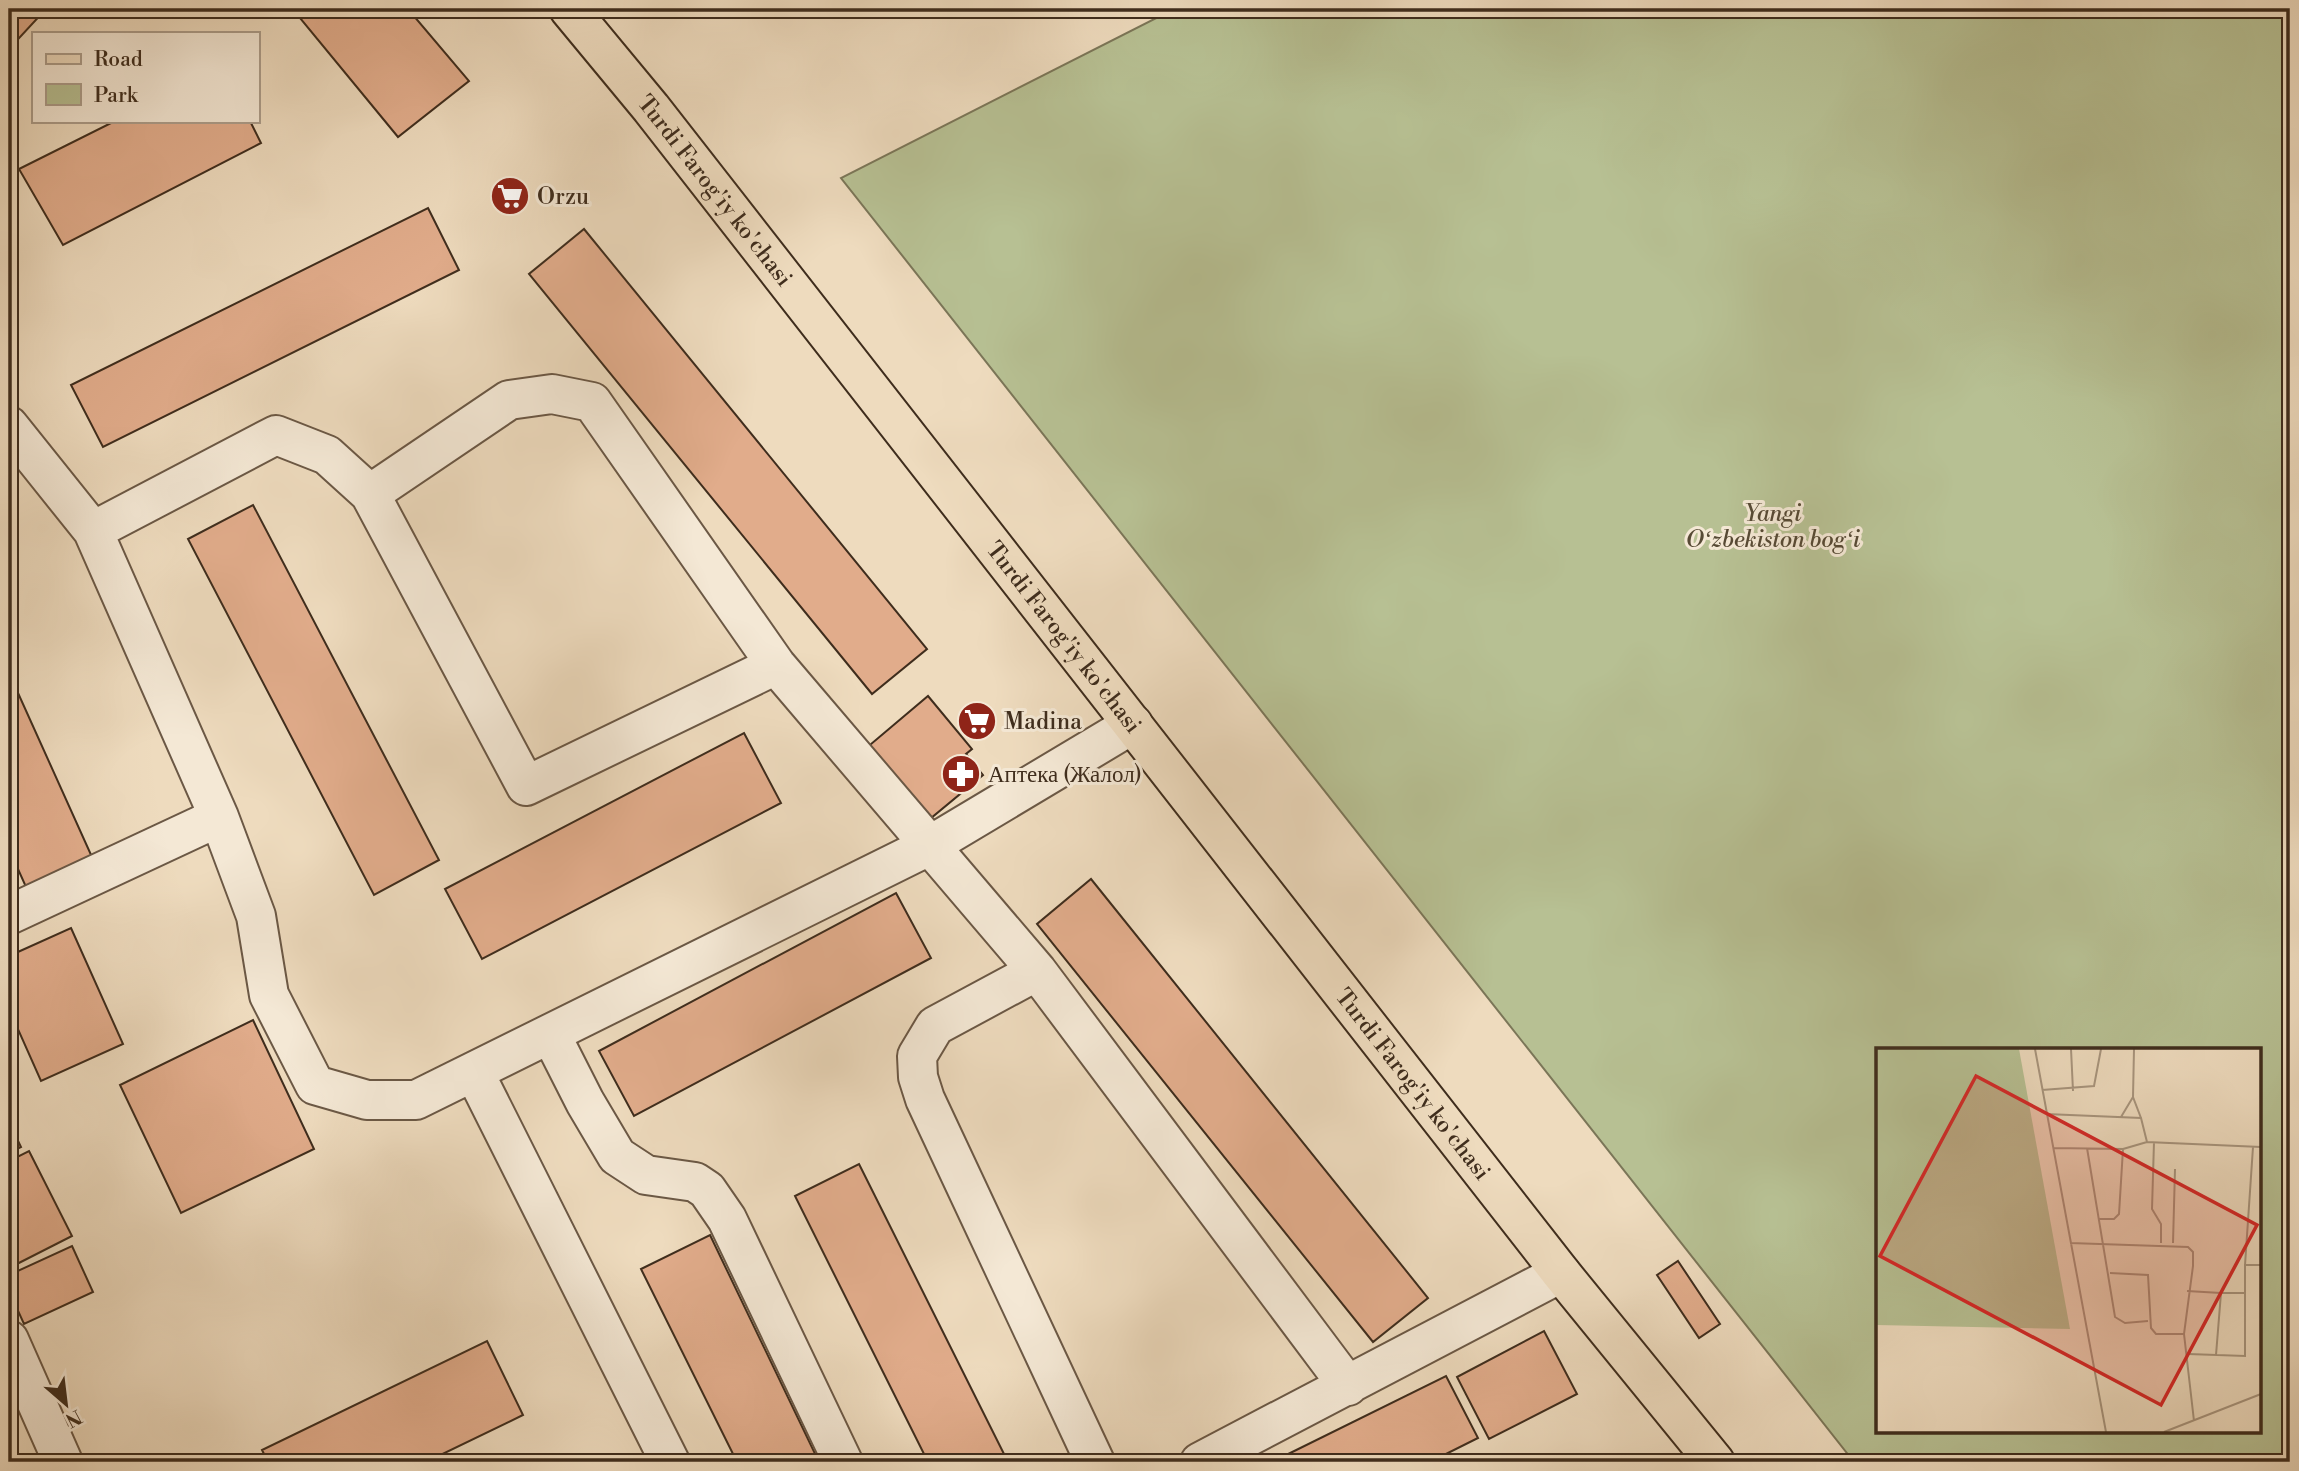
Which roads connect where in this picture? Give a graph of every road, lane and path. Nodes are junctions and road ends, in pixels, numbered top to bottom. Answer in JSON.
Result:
{"nodes":[{"id":1,"x":569,"y":9,"type":"edge"},
{"id":2,"x":9,"y":426,"type":"edge"},
{"id":3,"x":370,"y":495,"type":"junction"},
{"id":4,"x":93,"y":531,"type":"junction"},
{"id":5,"x":776,"y":665,"type":"junction"},
{"id":6,"x":1133,"y":724,"type":"junction"},
{"id":7,"x":219,"y":817,"type":"junction"},
{"id":8,"x":929,"y":846,"type":"junction"},
{"id":9,"x":9,"y":915,"type":"edge"},
{"id":10,"x":1037,"y":971,"type":"junction"},
{"id":11,"x":551,"y":1035,"type":"junction"},
{"id":12,"x":474,"y":1072,"type":"junction"},
{"id":13,"x":1561,"y":1273,"type":"junction"},
{"id":14,"x":9,"y":1340,"type":"edge"},
{"id":15,"x":1348,"y":1386,"type":"junction"},
{"id":16,"x":64,"y":1462,"type":"edge"},
{"id":17,"x":670,"y":1462,"type":"edge"},
{"id":18,"x":843,"y":1462,"type":"edge"},
{"id":19,"x":1095,"y":1462,"type":"edge"},
{"id":20,"x":1200,"y":1462,"type":"edge"},
{"id":21,"x":1715,"y":1462,"type":"edge"}],
"edges":[{"from":1,"to":6,"type":"main road","name":"Turdi Farog'iy ko'chasi"},
{"from":2,"to":4,"type":"lane"},
{"from":3,"to":4,"type":"lane"},
{"from":3,"to":5,"type":"lane"},
{"from":3,"to":5,"type":"lane"},
{"from":4,"to":7,"type":"lane"},
{"from":5,"to":8,"type":"lane"},
{"from":6,"to":8,"type":"lane"},
{"from":6,"to":13,"type":"main road","name":"Turdi Farog'iy ko'chasi"},
{"from":7,"to":9,"type":"lane"},
{"from":7,"to":12,"type":"lane"},
{"from":8,"to":10,"type":"lane"},
{"from":8,"to":11,"type":"lane"},
{"from":10,"to":15,"type":"lane"},
{"from":10,"to":19,"type":"lane"},
{"from":11,"to":12,"type":"lane"},
{"from":11,"to":18,"type":"lane"},
{"from":12,"to":17,"type":"lane"},
{"from":13,"to":15,"type":"lane"},
{"from":13,"to":21,"type":"main road","name":"Turdi Farog'iy ko'chasi"},
{"from":14,"to":16,"type":"lane"},
{"from":15,"to":20,"type":"lane"}]}
